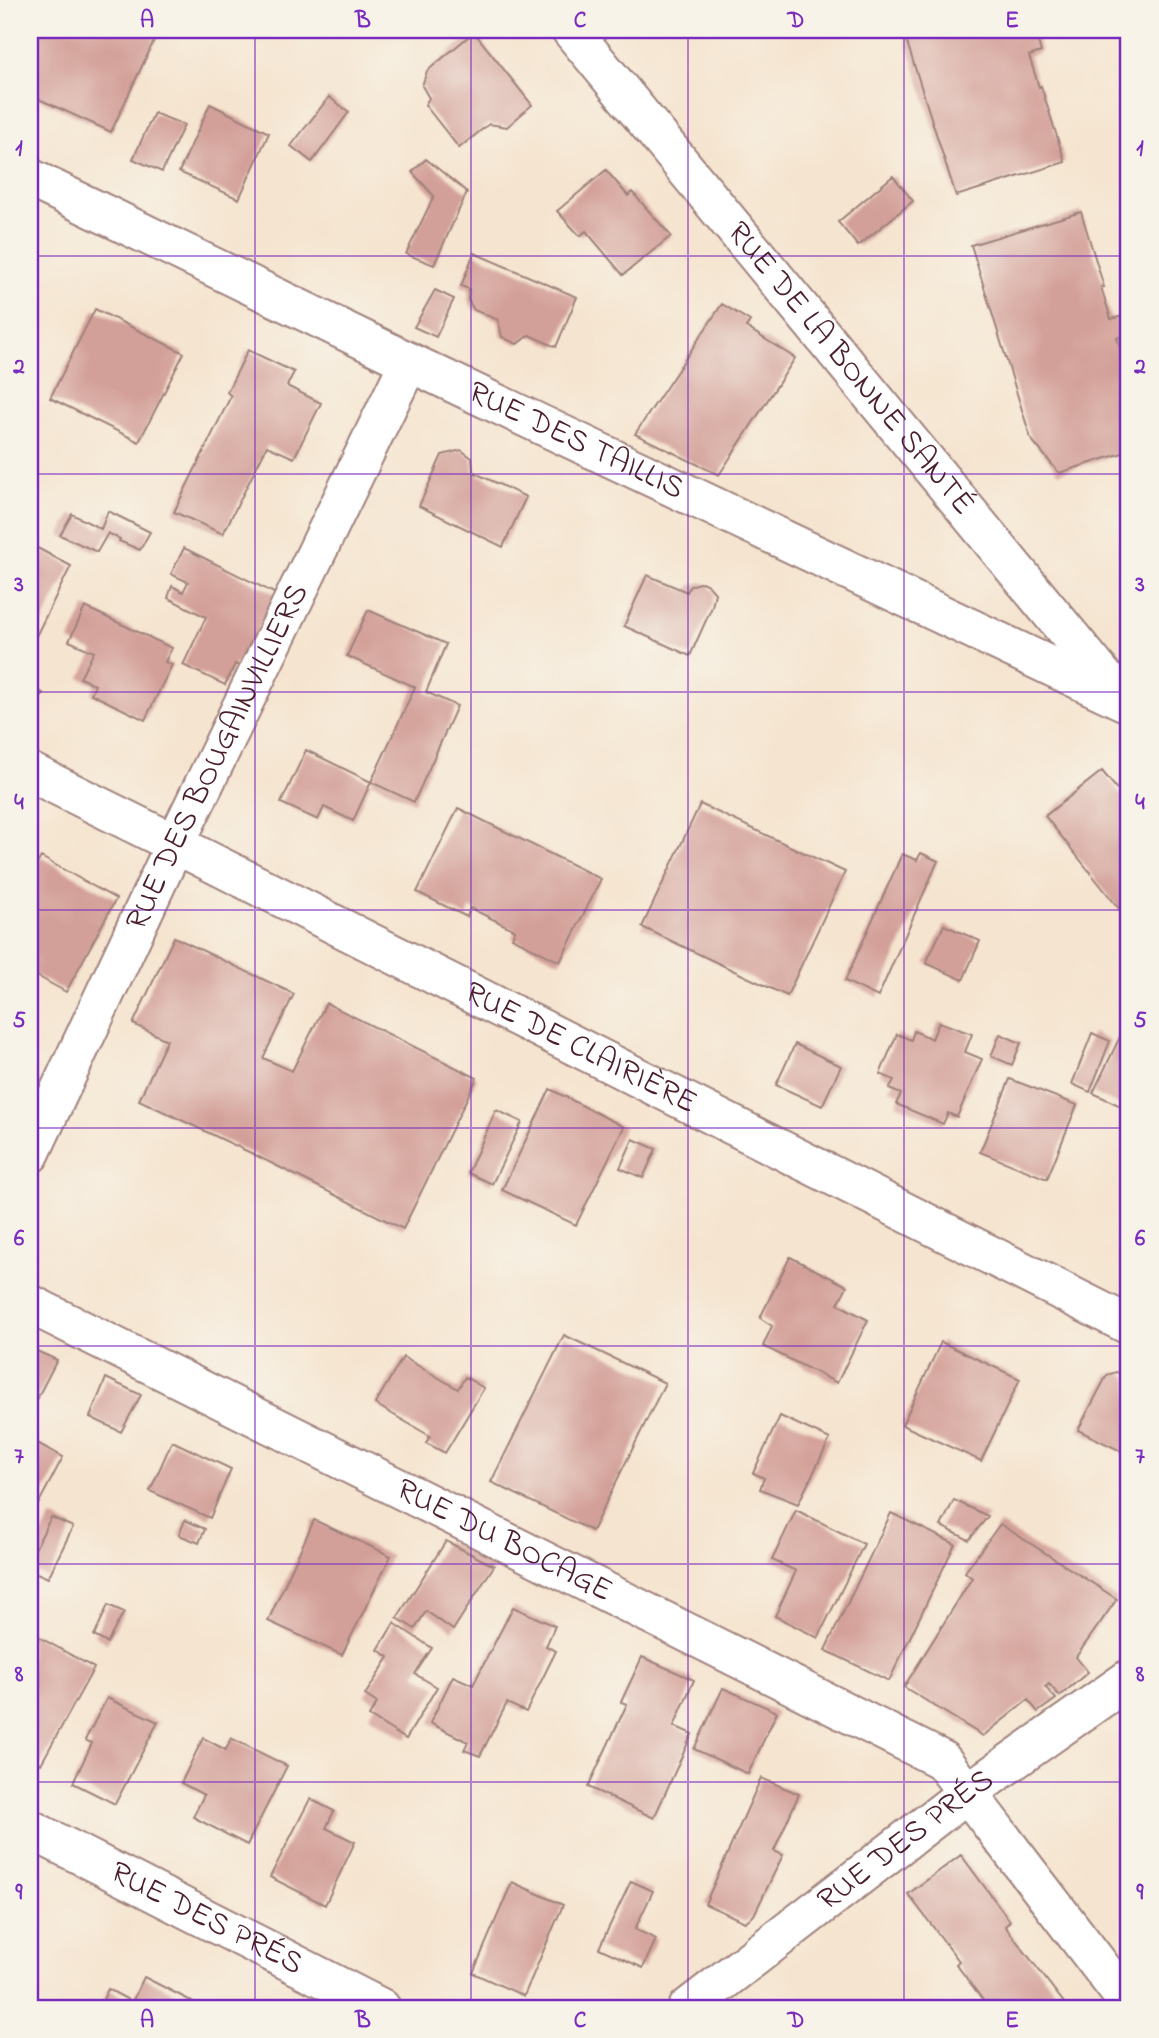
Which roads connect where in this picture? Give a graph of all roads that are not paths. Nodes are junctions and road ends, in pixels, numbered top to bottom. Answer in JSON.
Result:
{"nodes":[{"id":1,"x":571,"y":30,"type":"edge"},
{"id":2,"x":30,"y":178,"type":"edge"},
{"id":3,"x":409,"y":362,"type":"junction"},
{"id":4,"x":1126,"y":705,"type":"edge"},
{"id":5,"x":30,"y":772,"type":"edge"},
{"id":6,"x":175,"y":844,"type":"junction"},
{"id":7,"x":30,"y":1154,"type":"edge"},
{"id":8,"x":30,"y":1304,"type":"edge"},
{"id":9,"x":1129,"y":1325,"type":"edge"},
{"id":10,"x":1129,"y":1679,"type":"edge"},
{"id":11,"x":967,"y":1793,"type":"junction"},
{"id":12,"x":30,"y":1829,"type":"edge"},
{"id":13,"x":1129,"y":2004,"type":"edge"},
{"id":14,"x":381,"y":2008,"type":"edge"},
{"id":15,"x":688,"y":2008,"type":"edge"}],
"edges":[{"from":1,"to":4,"type":"street","name":"RUE DE LA BONNE SANTÉ"},
{"from":2,"to":3,"type":"street","name":"RUE DES TAILLIS"},
{"from":3,"to":4,"type":"street","name":"RUE DES TAILLIS"},
{"from":3,"to":6,"type":"street","name":"RUE DES BOUGAINVILLIERS"},
{"from":5,"to":6,"type":"street","name":"RUE DE CLAIRIÈRE"},
{"from":6,"to":7,"type":"street","name":"RUE DES BOUGAINVILLIERS"},
{"from":6,"to":9,"type":"street","name":"RUE DE CLAIRIÈRE"},
{"from":8,"to":11,"type":"street","name":"RUE DU BOCAGE"},
{"from":10,"to":11,"type":"street","name":"RUE DES PRÉS"},
{"from":11,"to":13,"type":"street","name":"RUE DU BOCAGE"},
{"from":11,"to":15,"type":"street","name":"RUE DES PRÉS"},
{"from":12,"to":14,"type":"street","name":"RUE DES PRÉS"}]}
